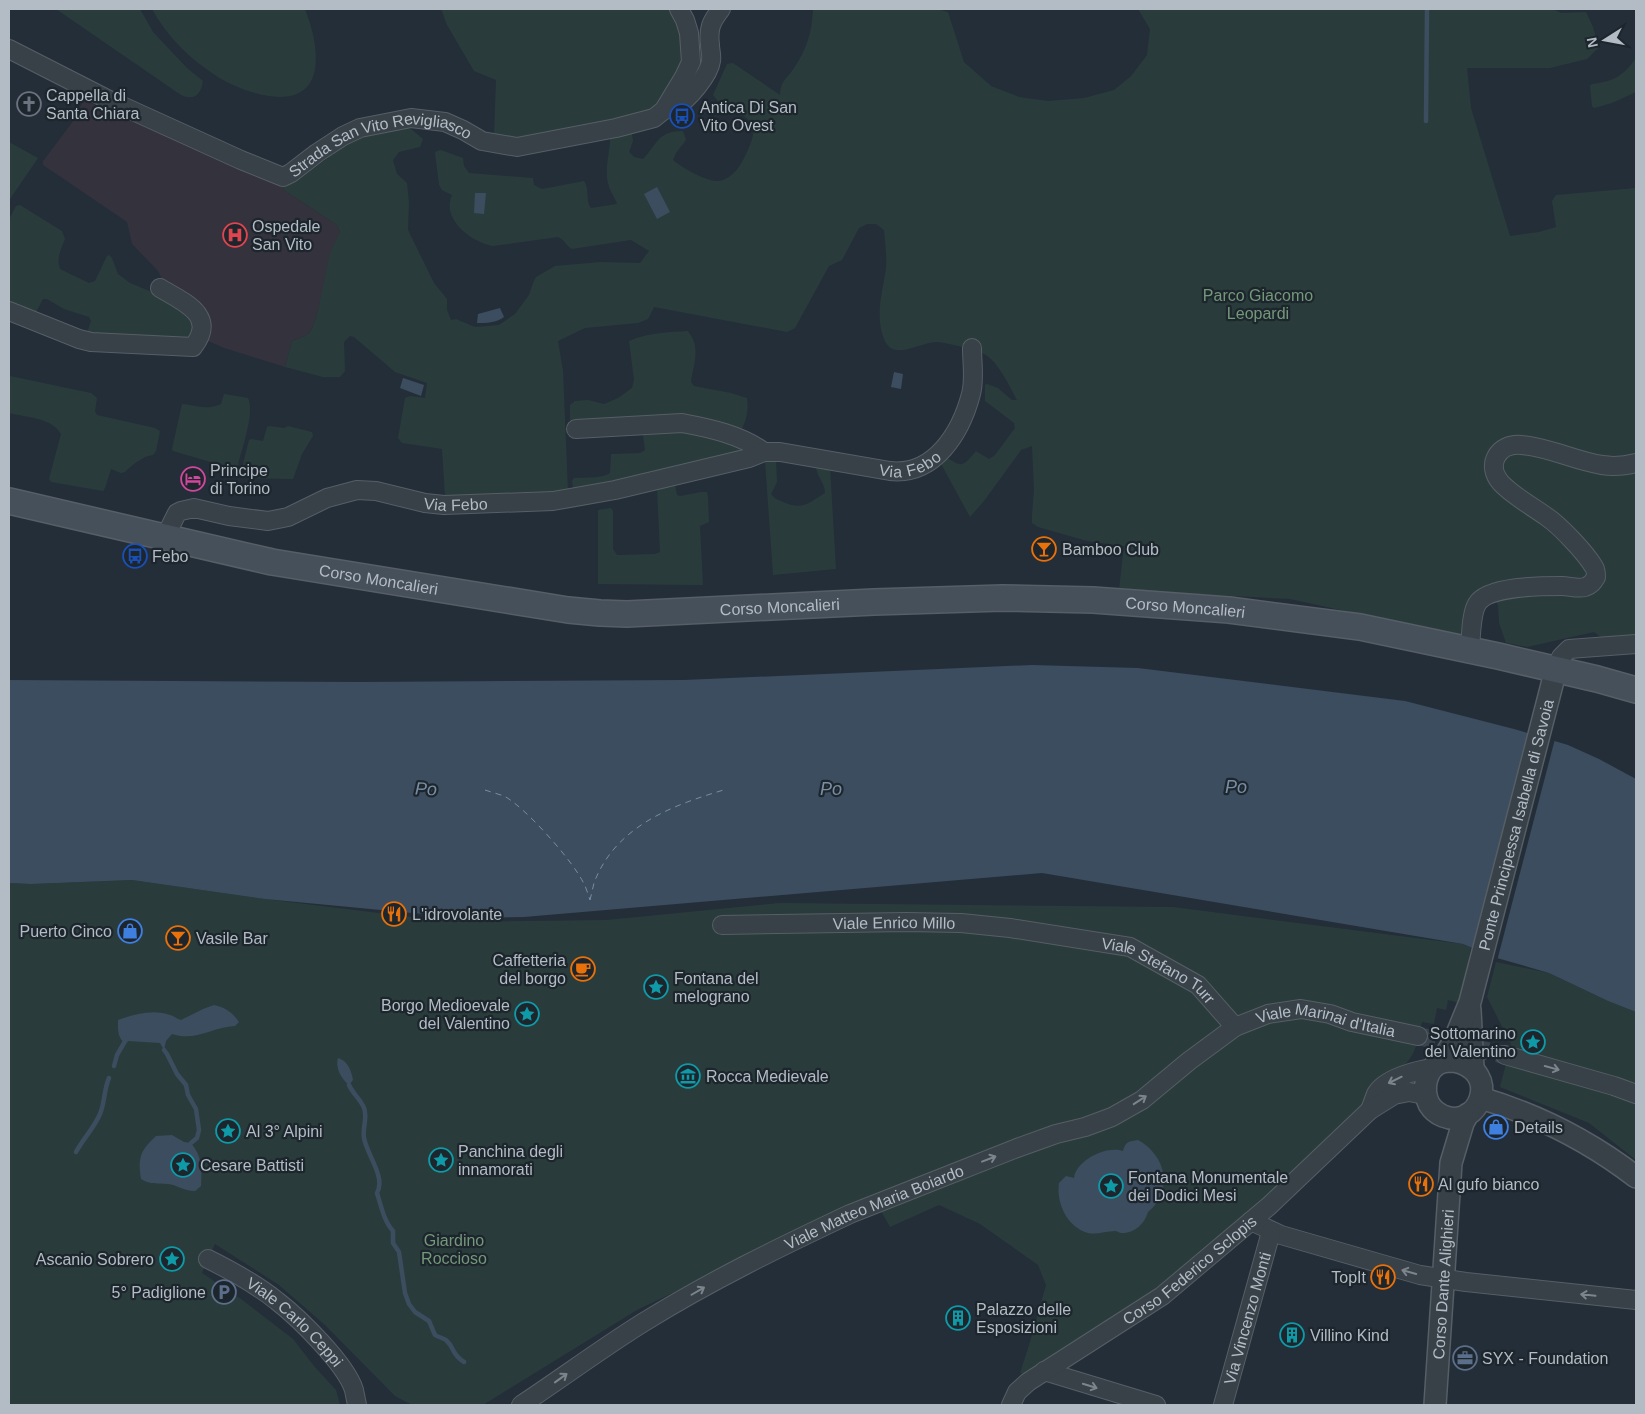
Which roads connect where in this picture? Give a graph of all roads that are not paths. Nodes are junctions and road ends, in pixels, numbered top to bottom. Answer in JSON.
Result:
{"nodes":[{"id":1,"x":680,"y":9,"type":"edge"},
{"id":2,"x":721,"y":9,"type":"edge"},
{"id":3,"x":9,"y":49,"type":"edge"},
{"id":4,"x":664,"y":110,"type":"junction"},
{"id":5,"x":160,"y":288,"type":"dead end"},
{"id":6,"x":9,"y":311,"type":"edge"},
{"id":7,"x":972,"y":348,"type":"dead end"},
{"id":8,"x":576,"y":429,"type":"dead end"},
{"id":9,"x":764,"y":452,"type":"junction"},
{"id":10,"x":1636,"y":463,"type":"edge"},
{"id":11,"x":9,"y":501,"type":"edge"},
{"id":12,"x":165,"y":537,"type":"junction"},
{"id":13,"x":1636,"y":644,"type":"edge"},
{"id":14,"x":1470,"y":650,"type":"junction"},
{"id":15,"x":1556,"y":669,"type":"junction"},
{"id":16,"x":1636,"y":690,"type":"edge"},
{"id":17,"x":722,"y":925,"type":"dead end"},
{"id":18,"x":1067,"y":937,"type":"joint"},
{"id":19,"x":1470,"y":1002,"type":"junction"},
{"id":20,"x":1235,"y":1027,"type":"junction"},
{"id":21,"x":1418,"y":1036,"type":"tunnel mouth"},
{"id":22,"x":1505,"y":1055,"type":"tunnel mouth"},
{"id":23,"x":1438,"y":1065,"type":"junction"},
{"id":24,"x":1473,"y":1068,"type":"junction"},
{"id":25,"x":1636,"y":1094,"type":"edge"},
{"id":26,"x":1425,"y":1095,"type":"junction"},
{"id":27,"x":1481,"y":1098,"type":"junction"},
{"id":28,"x":1370,"y":1110,"type":"junction"},
{"id":29,"x":1468,"y":1114,"type":"junction"},
{"id":30,"x":1440,"y":1115,"type":"junction"},
{"id":31,"x":1451,"y":1163,"type":"junction"},
{"id":32,"x":1636,"y":1177,"type":"edge"},
{"id":33,"x":1251,"y":1222,"type":"junction"},
{"id":34,"x":1271,"y":1232,"type":"junction"},
{"id":35,"x":208,"y":1259,"type":"dead end"},
{"id":36,"x":1444,"y":1279,"type":"junction"},
{"id":37,"x":1636,"y":1300,"type":"edge"},
{"id":38,"x":1044,"y":1371,"type":"junction"},
{"id":39,"x":1014,"y":1399,"type":"edge"},
{"id":40,"x":357,"y":1405,"type":"edge"},
{"id":41,"x":521,"y":1405,"type":"edge"},
{"id":42,"x":1156,"y":1405,"type":"edge"},
{"id":43,"x":1223,"y":1405,"type":"edge"},
{"id":44,"x":1436,"y":1405,"type":"edge"}],
"edges":[{"from":1,"to":4,"type":"street"},
{"from":2,"to":4,"type":"street"},
{"from":3,"to":4,"type":"street","name":"Strada San Vito Revigliasco"},
{"from":5,"to":6,"type":"street"},
{"from":7,"to":9,"type":"street","name":"Via Febo"},
{"from":8,"to":9,"type":"street","name":"Via Febo"},
{"from":9,"to":12,"type":"street","name":"Via Febo"},
{"from":10,"to":14,"type":"street"},
{"from":11,"to":12,"type":"main road","name":"Corso Moncalieri"},
{"from":12,"to":14,"type":"main road","name":"Corso Moncalieri"},
{"from":13,"to":15,"type":"street"},
{"from":14,"to":15,"type":"main road","name":"Corso Moncalieri"},
{"from":15,"to":16,"type":"main road","name":"Corso Moncalieri"},
{"from":15,"to":19,"type":"street","name":"Ponte Principessa Isabella di Savoia"},
{"from":17,"to":18,"type":"street","name":"Viale Enrico Millo"},
{"from":18,"to":20,"type":"street","name":"Viale Stefano Turr"},
{"from":19,"to":23,"type":"street"},
{"from":19,"to":24,"type":"street"},
{"from":20,"to":21,"type":"street","name":"Viale Marinai d'Italia"},
{"from":41,"to":20,"type":"street","name":"Viale Matteo Maria Boiardo","one_way":true},
{"from":22,"to":25,"type":"street","one_way":true},
{"from":23,"to":24,"type":"street"},
{"from":23,"to":26,"type":"street"},
{"from":23,"to":28,"type":"street","name":"Corso Federico Sclopis","one_way":true},
{"from":24,"to":27,"type":"street"},
{"from":26,"to":28,"type":"street","name":"Corso Federico Sclopis"},
{"from":26,"to":30,"type":"street"},
{"from":27,"to":29,"type":"street"},
{"from":27,"to":32,"type":"street"},
{"from":28,"to":33,"type":"street","name":"Corso Federico Sclopis"},
{"from":29,"to":30,"type":"street"},
{"from":29,"to":31,"type":"street","name":"Corso Dante Alighieri"},
{"from":30,"to":31,"type":"street","name":"Corso Dante Alighieri"},
{"from":31,"to":36,"type":"street","name":"Corso Dante Alighieri"},
{"from":33,"to":34,"type":"street"},
{"from":33,"to":38,"type":"street","name":"Corso Federico Sclopis"},
{"from":36,"to":34,"type":"street","one_way":true},
{"from":34,"to":43,"type":"street","name":"Via Vincenzo Monti"},
{"from":35,"to":40,"type":"street","name":"Viale Carlo Ceppi"},
{"from":37,"to":36,"type":"street","one_way":true},
{"from":36,"to":44,"type":"street","name":"Corso Dante Alighieri"},
{"from":38,"to":39,"type":"street","name":"Corso Federico Sclopis"},
{"from":38,"to":42,"type":"street","one_way":true}]}
